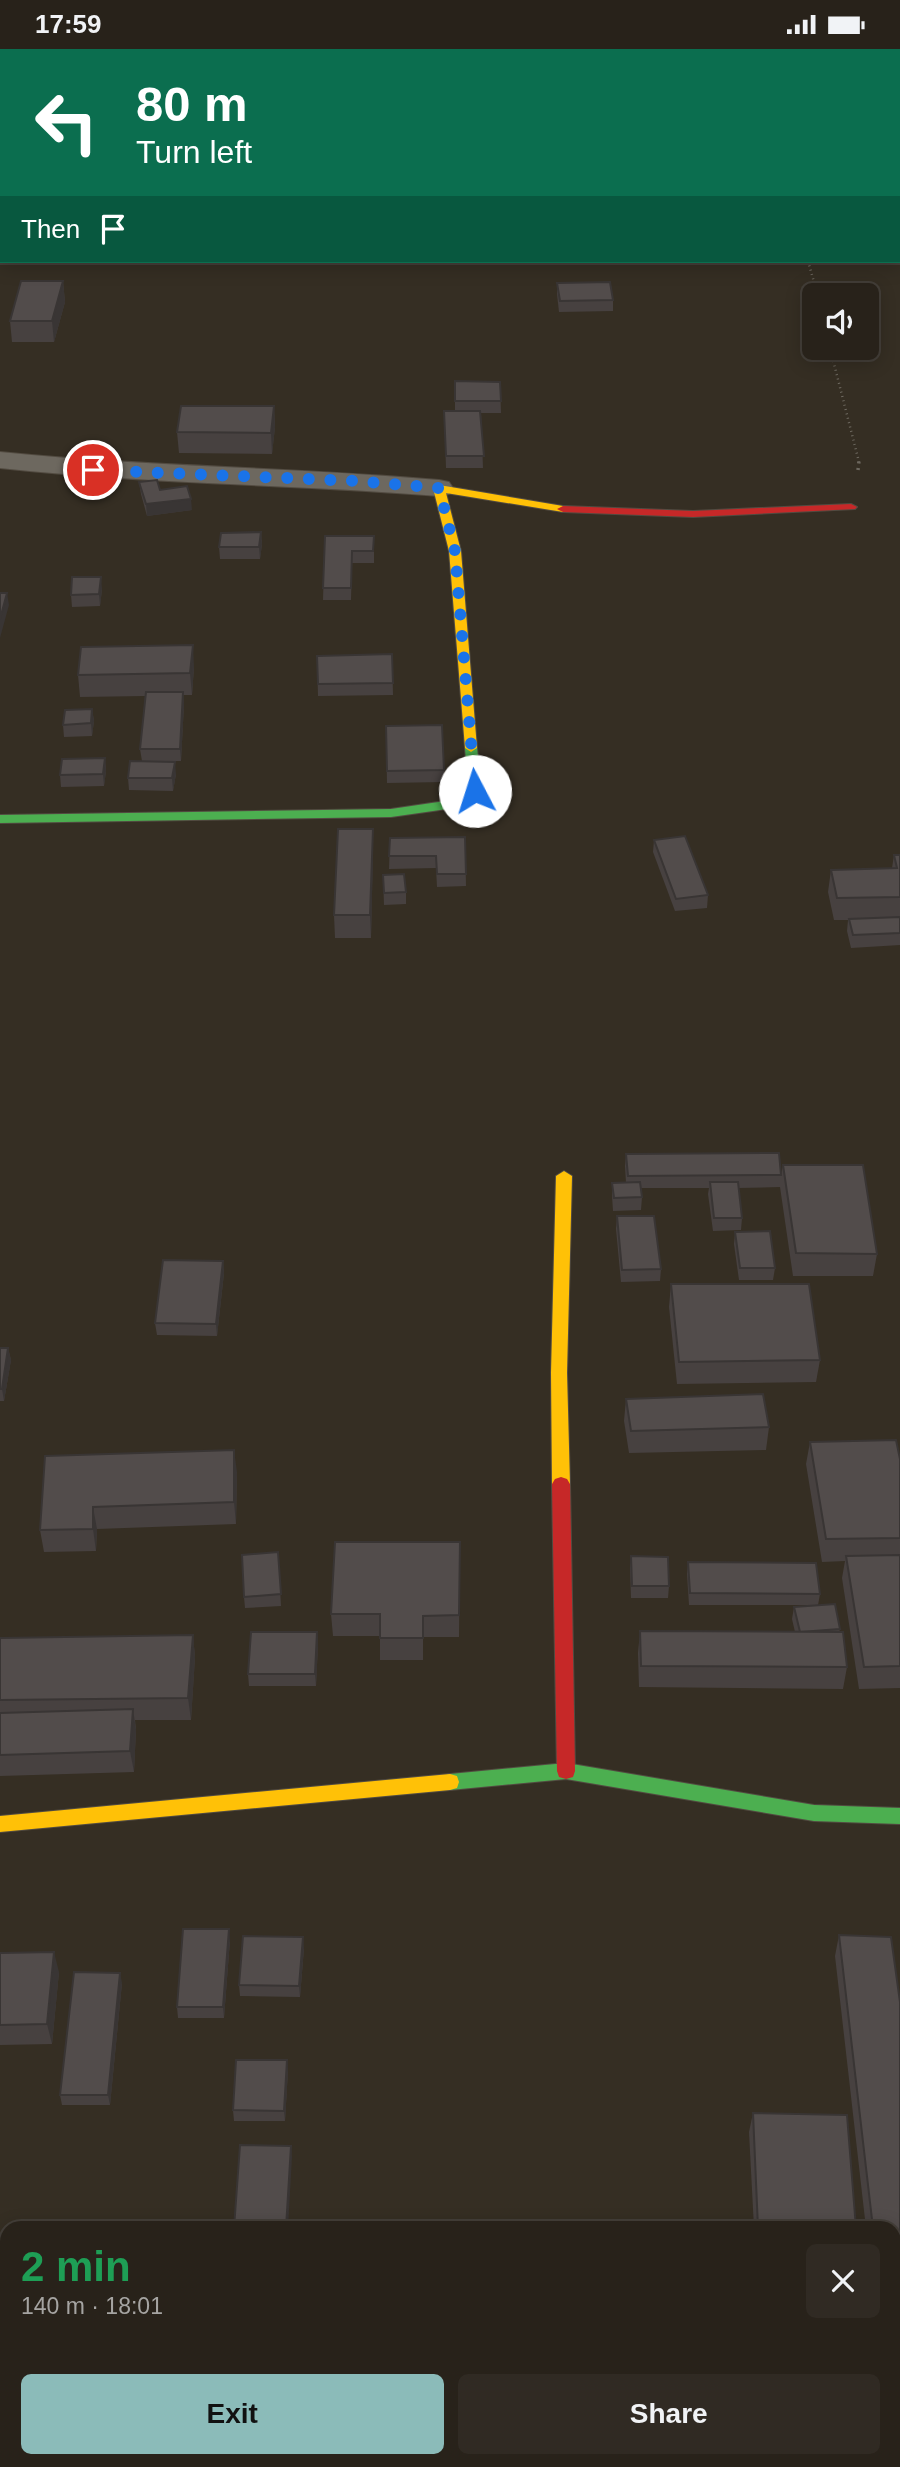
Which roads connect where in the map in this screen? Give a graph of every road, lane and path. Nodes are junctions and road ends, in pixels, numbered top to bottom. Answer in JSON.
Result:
{"nodes":[{"id":1,"x":809,"y":263,"type":"edge"},
{"id":2,"x":814,"y":283,"type":"edge"},
{"id":3,"x":833,"y":360,"type":"edge"},
{"id":4,"x":0,"y":460,"type":"edge"},
{"id":5,"x":439,"y":488,"type":"junction"},
{"id":6,"x":850,"y":507,"type":"joint"},
{"id":7,"x":0,"y":819,"type":"edge"},
{"id":8,"x":564,"y":1176,"type":"dead end"},
{"id":9,"x":566,"y":1771,"type":"junction"},
{"id":10,"x":900,"y":1816,"type":"edge"},
{"id":11,"x":0,"y":1824,"type":"edge"}],
"edges":[{"from":1,"to":2,"type":"path"},
{"from":3,"to":6,"type":"path"},
{"from":4,"to":5,"type":"street"},
{"from":5,"to":6,"type":"street"},
{"from":5,"to":7,"type":"street"},
{"from":8,"to":9,"type":"street"},
{"from":9,"to":10,"type":"street"},
{"from":9,"to":11,"type":"street"}]}
